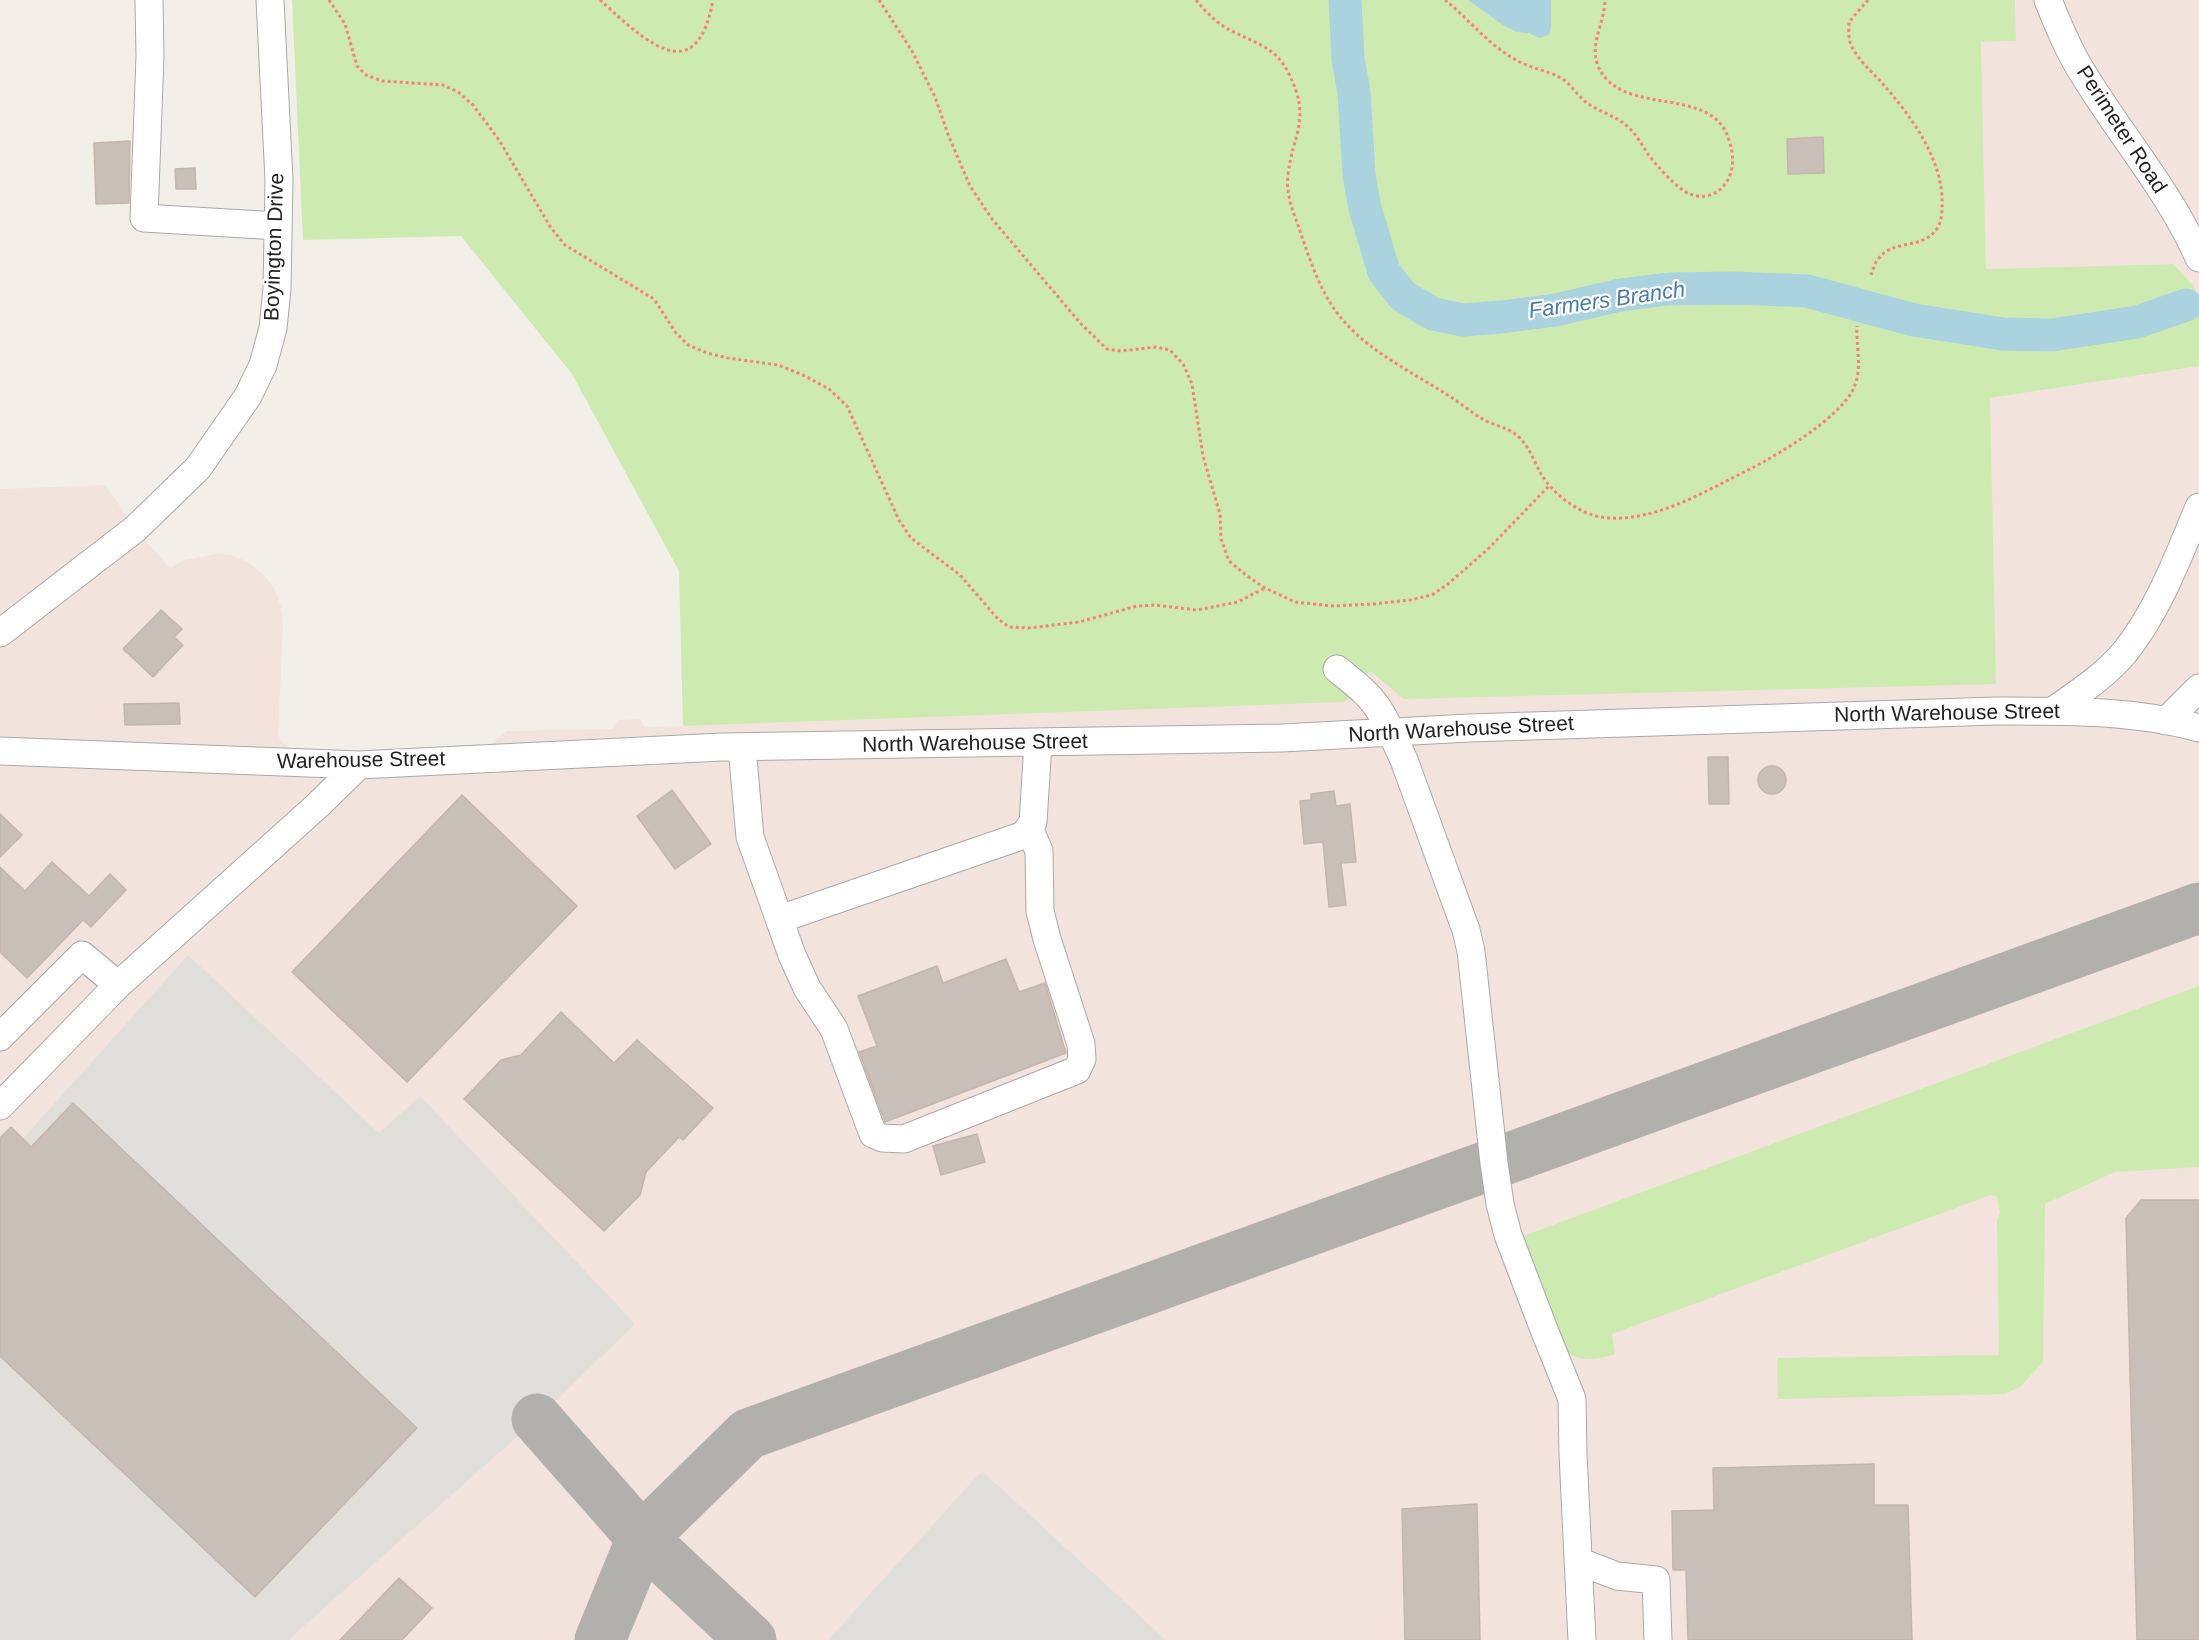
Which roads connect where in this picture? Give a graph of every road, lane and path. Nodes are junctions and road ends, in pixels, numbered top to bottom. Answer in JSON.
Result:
{"nodes":[{"id":1,"x":149,"y":0,"type":"edge"},
{"id":2,"x":270,"y":0,"type":"edge"},
{"id":3,"x":329,"y":0,"type":"edge"},
{"id":4,"x":600,"y":0,"type":"edge"},
{"id":5,"x":712,"y":0,"type":"edge"},
{"id":6,"x":879,"y":0,"type":"edge"},
{"id":7,"x":1196,"y":0,"type":"edge"},
{"id":8,"x":1445,"y":0,"type":"edge"},
{"id":9,"x":1605,"y":0,"type":"edge"},
{"id":10,"x":1868,"y":0,"type":"edge"},
{"id":11,"x":2048,"y":0,"type":"edge"},
{"id":12,"x":278,"y":226,"type":"junction"},
{"id":13,"x":2199,"y":258,"type":"edge"},
{"id":14,"x":1871,"y":275,"type":"dead end"},
{"id":15,"x":1857,"y":326,"type":"dead end"},
{"id":16,"x":1550,"y":486,"type":"junction"},
{"id":17,"x":2199,"y":507,"type":"edge"},
{"id":18,"x":1264,"y":588,"type":"junction"},
{"id":19,"x":0,"y":633,"type":"edge"},
{"id":20,"x":1337,"y":669,"type":"dead end"},
{"id":21,"x":2199,"y":688,"type":"edge"},
{"id":22,"x":2053,"y":711,"type":"junction"},
{"id":23,"x":2166,"y":721,"type":"junction"},
{"id":24,"x":2199,"y":728,"type":"edge"},
{"id":25,"x":1391,"y":733,"type":"junction"},
{"id":26,"x":1038,"y":743,"type":"junction"},
{"id":27,"x":732,"y":747,"type":"junction"},
{"id":28,"x":0,"y":751,"type":"edge"},
{"id":29,"x":359,"y":765,"type":"junction"},
{"id":30,"x":1029,"y":828,"type":"junction"},
{"id":31,"x":780,"y":919,"type":"junction"},
{"id":32,"x":118,"y":985,"type":"junction"},
{"id":33,"x":0,"y":1037,"type":"edge"},
{"id":34,"x":1,"y":1103,"type":"edge"},
{"id":35,"x":1578,"y":1562,"type":"junction"},
{"id":36,"x":1582,"y":1640,"type":"edge"},
{"id":37,"x":1658,"y":1640,"type":"edge"}],
"edges":[{"from":1,"to":12,"type":"street"},
{"from":2,"to":12,"type":"street","name":"Boyington Drive"},
{"from":3,"to":18,"type":"path"},
{"from":4,"to":5,"type":"path"},
{"from":6,"to":18,"type":"path"},
{"from":7,"to":16,"type":"path"},
{"from":8,"to":9,"type":"path"},
{"from":10,"to":14,"type":"path"},
{"from":11,"to":13,"type":"street","name":"Perimeter Road"},
{"from":12,"to":19,"type":"street","name":"Boyington Drive"},
{"from":15,"to":16,"type":"path"},
{"from":16,"to":18,"type":"path"},
{"from":17,"to":22,"type":"street"},
{"from":20,"to":25,"type":"street"},
{"from":21,"to":23,"type":"street"},
{"from":22,"to":23,"type":"street","name":"North Warehouse Street"},
{"from":22,"to":25,"type":"street","name":"North Warehouse Street"},
{"from":23,"to":24,"type":"street","name":"North Warehouse Street"},
{"from":25,"to":26,"type":"street","name":"North Warehouse Street"},
{"from":25,"to":35,"type":"street"},
{"from":26,"to":27,"type":"street","name":"North Warehouse Street"},
{"from":26,"to":30,"type":"street"},
{"from":27,"to":29,"type":"street","name":"Warehouse Street"},
{"from":27,"to":31,"type":"street"},
{"from":28,"to":29,"type":"street","name":"Warehouse Street"},
{"from":29,"to":32,"type":"street"},
{"from":30,"to":31,"type":"street"},
{"from":30,"to":31,"type":"street"},
{"from":32,"to":33,"type":"street"},
{"from":32,"to":34,"type":"street"},
{"from":35,"to":36,"type":"street"},
{"from":35,"to":37,"type":"street"}]}
